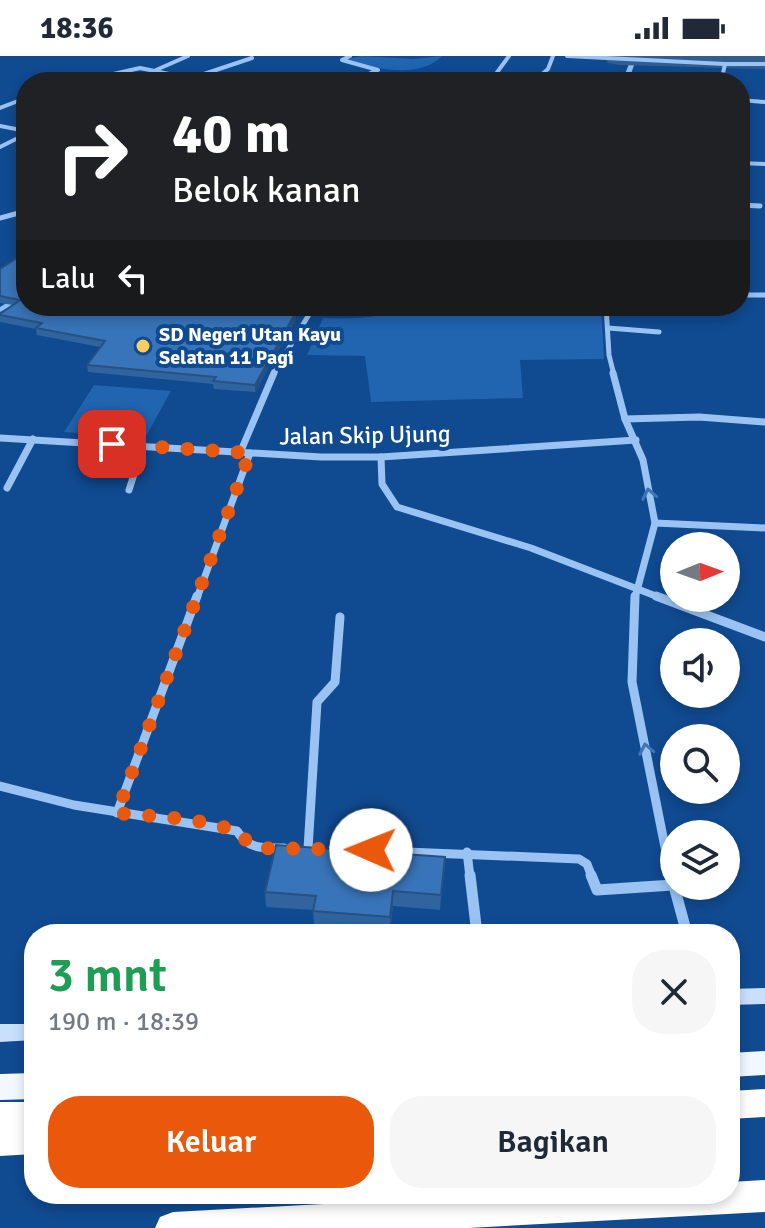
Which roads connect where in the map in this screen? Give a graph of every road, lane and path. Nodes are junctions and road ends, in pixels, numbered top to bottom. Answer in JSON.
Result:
{"nodes":[{"id":1,"x":188,"y":56,"type":"edge"},
{"id":2,"x":350,"y":56,"type":"edge"},
{"id":3,"x":567,"y":56,"type":"edge"},
{"id":4,"x":252,"y":58,"type":"edge"},
{"id":5,"x":725,"y":64,"type":"junction"},
{"id":6,"x":765,"y":64,"type":"edge"},
{"id":7,"x":156,"y":70,"type":"junction"},
{"id":8,"x":122,"y":72,"type":"edge"},
{"id":9,"x":167,"y":72,"type":"edge"},
{"id":10,"x":209,"y":72,"type":"edge"},
{"id":11,"x":373,"y":72,"type":"edge"},
{"id":12,"x":723,"y":72,"type":"edge"},
{"id":13,"x":750,"y":206,"type":"edge"},
{"id":14,"x":760,"y":206,"type":"dead end"},
{"id":15,"x":308,"y":316,"type":"edge"},
{"id":16,"x":607,"y":316,"type":"edge"},
{"id":17,"x":608,"y":328,"type":"junction"},
{"id":18,"x":659,"y":332,"type":"dead end"},
{"id":19,"x":625,"y":419,"type":"junction"},
{"id":20,"x":765,"y":422,"type":"edge"},
{"id":21,"x":0,"y":438,"type":"edge"},
{"id":22,"x":33,"y":439,"type":"junction"},
{"id":23,"x":636,"y":440,"type":"junction"},
{"id":24,"x":143,"y":446,"type":"junction"},
{"id":25,"x":245,"y":453,"type":"junction"},
{"id":26,"x":381,"y":457,"type":"junction"},
{"id":27,"x":7,"y":488,"type":"dead end"},
{"id":28,"x":129,"y":490,"type":"dead end"},
{"id":29,"x":655,"y":523,"type":"junction"},
{"id":30,"x":765,"y":528,"type":"edge"},
{"id":31,"x":635,"y":590,"type":"junction"},
{"id":32,"x":340,"y":617,"type":"dead end"},
{"id":33,"x":765,"y":637,"type":"edge"},
{"id":34,"x":0,"y":786,"type":"edge"},
{"id":35,"x":117,"y":813,"type":"junction"},
{"id":36,"x":660,"y":821,"type":"edge"},
{"id":37,"x":308,"y":849,"type":"junction"},
{"id":38,"x":467,"y":852,"type":"junction"},
{"id":39,"x":660,"y":886,"type":"edge"},
{"id":40,"x":677,"y":900,"type":"edge"},
{"id":41,"x":476,"y":924,"type":"edge"},
{"id":42,"x":684,"y":924,"type":"edge"},
{"id":43,"x":765,"y":996,"type":"edge"},
{"id":44,"x":740,"y":997,"type":"edge"},
{"id":45,"x":24,"y":1032,"type":"edge"},
{"id":46,"x":0,"y":1033,"type":"edge"},
{"id":47,"x":765,"y":1063,"type":"edge"},
{"id":48,"x":740,"y":1064,"type":"edge"},
{"id":49,"x":24,"y":1086,"type":"edge"},
{"id":50,"x":0,"y":1087,"type":"edge"},
{"id":51,"x":765,"y":1103,"type":"edge"},
{"id":52,"x":740,"y":1104,"type":"edge"},
{"id":53,"x":0,"y":1116,"type":"edge"},
{"id":54,"x":24,"y":1116,"type":"edge"},
{"id":55,"x":24,"y":1140,"type":"edge"},
{"id":56,"x":0,"y":1141,"type":"edge"},
{"id":57,"x":765,"y":1196,"type":"edge"},
{"id":58,"x":740,"y":1197,"type":"edge"},
{"id":59,"x":617,"y":1204,"type":"edge"},
{"id":60,"x":173,"y":1228,"type":"edge"}],
"edges":[{"from":1,"to":7,"type":"street"},
{"from":2,"to":11,"type":"street"},
{"from":3,"to":5,"type":"street"},
{"from":4,"to":10,"type":"street"},
{"from":5,"to":6,"type":"street"},
{"from":5,"to":12,"type":"street"},
{"from":7,"to":8,"type":"street"},
{"from":7,"to":9,"type":"street"},
{"from":13,"to":14,"type":"street"},
{"from":15,"to":25,"type":"street"},
{"from":16,"to":17,"type":"street"},
{"from":17,"to":18,"type":"street"},
{"from":17,"to":19,"type":"street"},
{"from":19,"to":20,"type":"street"},
{"from":19,"to":23,"type":"street"},
{"from":21,"to":22,"type":"street","name":"Jalan Skip Ujung"},
{"from":22,"to":24,"type":"street","name":"Jalan Skip Ujung"},
{"from":22,"to":27,"type":"street"},
{"from":23,"to":26,"type":"street","name":"Jalan Skip Ujung"},
{"from":29,"to":23,"type":"street","one_way":true},
{"from":24,"to":25,"type":"street","name":"Jalan Skip Ujung"},
{"from":24,"to":28,"type":"street"},
{"from":25,"to":26,"type":"street","name":"Jalan Skip Ujung"},
{"from":25,"to":35,"type":"street"},
{"from":26,"to":31,"type":"street"},
{"from":29,"to":30,"type":"street"},
{"from":29,"to":31,"type":"street"},
{"from":31,"to":33,"type":"street"},
{"from":36,"to":31,"type":"street","one_way":true},
{"from":32,"to":37,"type":"street"},
{"from":34,"to":35,"type":"street"},
{"from":35,"to":37,"type":"street"},
{"from":37,"to":38,"type":"street"},
{"from":38,"to":39,"type":"street"},
{"from":38,"to":41,"type":"street"},
{"from":40,"to":42,"type":"street"},
{"from":43,"to":44,"type":"main road"},
{"from":45,"to":46,"type":"main road"},
{"from":47,"to":48,"type":"highway"},
{"from":49,"to":50,"type":"highway"},
{"from":51,"to":52,"type":"highway"},
{"from":53,"to":54,"type":"highway"},
{"from":55,"to":56,"type":"highway"},
{"from":57,"to":58,"type":"highway"},
{"from":59,"to":60,"type":"highway"}]}
